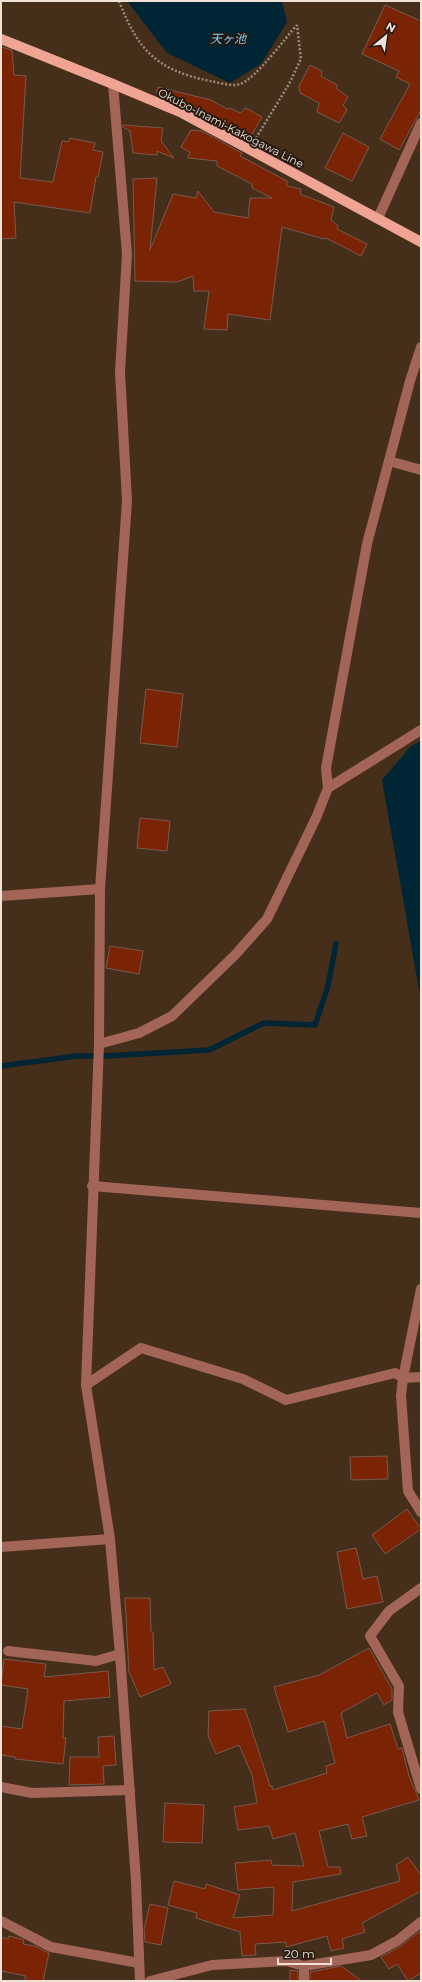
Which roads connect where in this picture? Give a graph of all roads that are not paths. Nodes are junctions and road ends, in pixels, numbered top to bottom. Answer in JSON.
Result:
{"nodes":[{"id":1,"x":1,"y":40,"type":"edge"},
{"id":2,"x":114,"y":84,"type":"junction"},
{"id":3,"x":421,"y":123,"type":"edge"},
{"id":4,"x":378,"y":218,"type":"junction"},
{"id":5,"x":421,"y":242,"type":"edge"},
{"id":6,"x":421,"y":347,"type":"edge"},
{"id":7,"x":389,"y":460,"type":"junction"},
{"id":8,"x":421,"y":470,"type":"edge"},
{"id":9,"x":421,"y":730,"type":"edge"},
{"id":10,"x":328,"y":788,"type":"junction"},
{"id":11,"x":100,"y":889,"type":"junction"},
{"id":12,"x":1,"y":896,"type":"edge"},
{"id":13,"x":99,"y":1044,"type":"junction"},
{"id":14,"x":92,"y":1186,"type":"junction"},
{"id":15,"x":421,"y":1213,"type":"edge"},
{"id":16,"x":421,"y":1289,"type":"edge"},
{"id":17,"x":421,"y":1377,"type":"edge"},
{"id":18,"x":403,"y":1378,"type":"junction"},
{"id":19,"x":86,"y":1385,"type":"junction"},
{"id":20,"x":421,"y":1512,"type":"edge"},
{"id":21,"x":110,"y":1539,"type":"junction"},
{"id":22,"x":1,"y":1548,"type":"edge"},
{"id":23,"x":421,"y":1588,"type":"edge"},
{"id":24,"x":8,"y":1651,"type":"dead end"},
{"id":25,"x":120,"y":1654,"type":"junction"},
{"id":26,"x":1,"y":1787,"type":"edge"},
{"id":27,"x":421,"y":1789,"type":"edge"},
{"id":28,"x":130,"y":1790,"type":"junction"},
{"id":29,"x":1,"y":1921,"type":"edge"},
{"id":30,"x":421,"y":1922,"type":"edge"},
{"id":31,"x":139,"y":1963,"type":"junction"},
{"id":32,"x":304,"y":1966,"type":"junction"},
{"id":33,"x":140,"y":1981,"type":"edge"},
{"id":34,"x":150,"y":1981,"type":"edge"},
{"id":35,"x":304,"y":1981,"type":"edge"}],
"edges":[{"from":1,"to":2,"type":"main road","name":"Okubo-Inami-Kakogawa Line"},
{"from":2,"to":4,"type":"main road","name":"Okubo-Inami-Kakogawa Line"},
{"from":2,"to":11,"type":"street"},
{"from":3,"to":4,"type":"street"},
{"from":4,"to":5,"type":"main road","name":"Okubo-Inami-Kakogawa Line"},
{"from":6,"to":7,"type":"street"},
{"from":7,"to":8,"type":"street"},
{"from":7,"to":10,"type":"street"},
{"from":9,"to":10,"type":"street"},
{"from":10,"to":13,"type":"street"},
{"from":11,"to":12,"type":"street"},
{"from":11,"to":13,"type":"street"},
{"from":13,"to":14,"type":"street"},
{"from":14,"to":15,"type":"street"},
{"from":14,"to":19,"type":"street"},
{"from":16,"to":18,"type":"street"},
{"from":17,"to":18,"type":"street"},
{"from":18,"to":19,"type":"street"},
{"from":18,"to":20,"type":"street"},
{"from":19,"to":21,"type":"street"},
{"from":21,"to":22,"type":"street"},
{"from":21,"to":25,"type":"street"},
{"from":23,"to":27,"type":"street"},
{"from":24,"to":25,"type":"street"},
{"from":25,"to":28,"type":"street"},
{"from":26,"to":28,"type":"street"},
{"from":28,"to":31,"type":"street"},
{"from":29,"to":31,"type":"street"},
{"from":30,"to":32,"type":"street"},
{"from":31,"to":33,"type":"street"},
{"from":32,"to":34,"type":"street"},
{"from":32,"to":35,"type":"street"}]}
